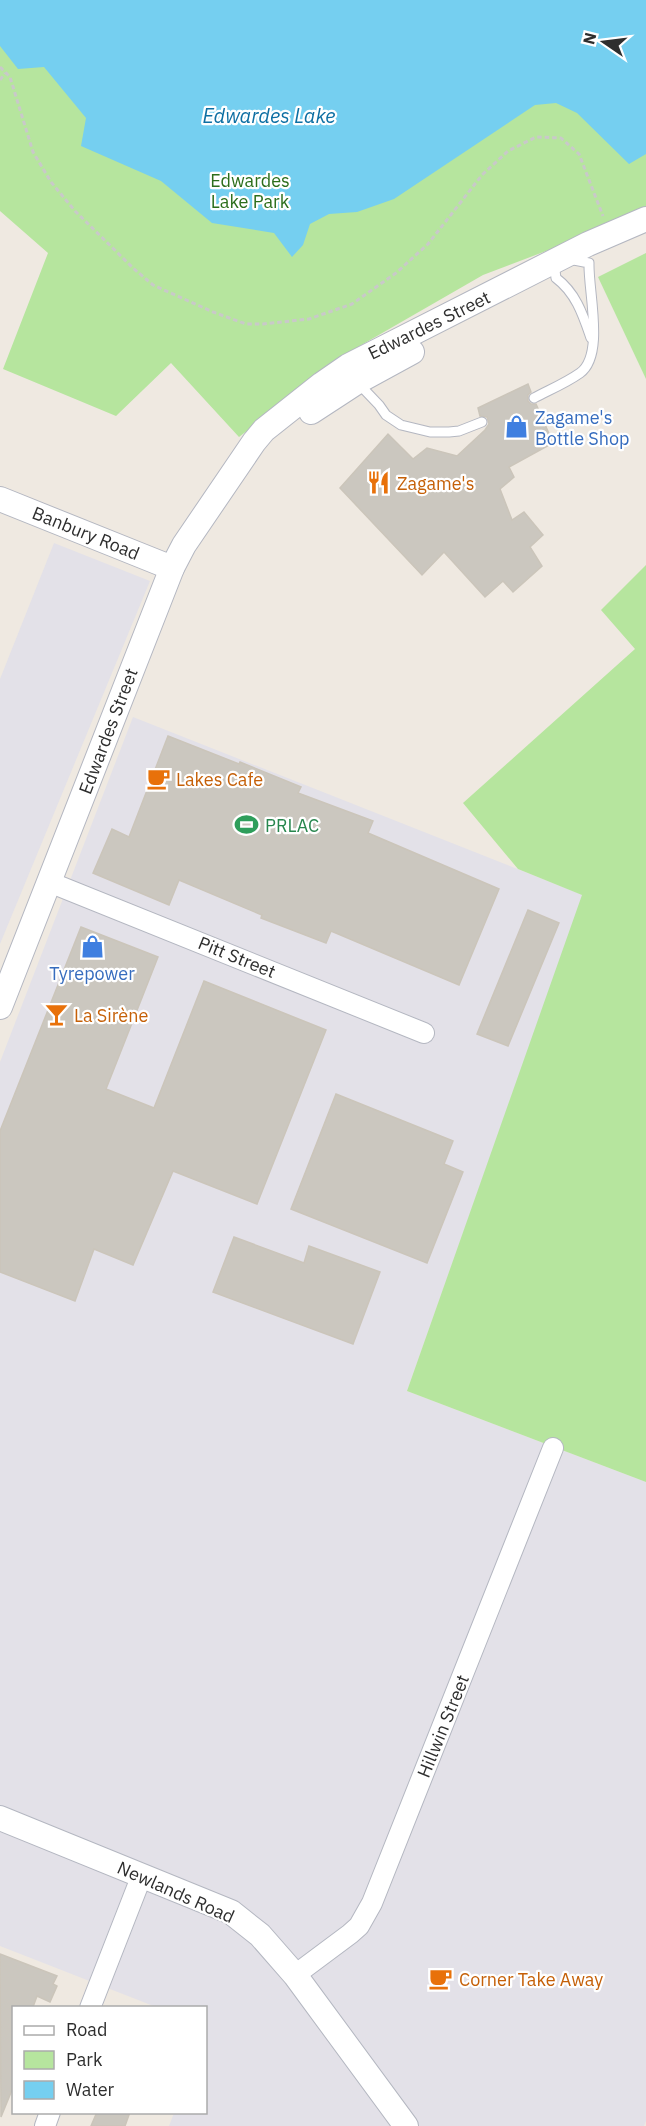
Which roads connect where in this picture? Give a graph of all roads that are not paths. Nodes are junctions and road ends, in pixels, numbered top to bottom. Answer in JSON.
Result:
{"nodes":[{"id":1,"x":646,"y":219,"type":"edge"},
{"id":2,"x":646,"y":230,"type":"edge"},
{"id":3,"x":589,"y":263,"type":"junction"},
{"id":4,"x":558,"y":267,"type":"junction"},
{"id":5,"x":594,"y":346,"type":"junction"},
{"id":6,"x":356,"y":372,"type":"junction"},
{"id":7,"x":534,"y":398,"type":"dead end"},
{"id":8,"x":482,"y":422,"type":"dead end"},
{"id":9,"x":0,"y":499,"type":"edge"},
{"id":10,"x":172,"y":568,"type":"junction"},
{"id":11,"x":49,"y":882,"type":"junction"},
{"id":12,"x":0,"y":1007,"type":"edge"},
{"id":13,"x":424,"y":1033,"type":"dead end"},
{"id":14,"x":553,"y":1448,"type":"dead end"},
{"id":15,"x":0,"y":1818,"type":"edge"},
{"id":16,"x":142,"y":1875,"type":"junction"},
{"id":17,"x":295,"y":1975,"type":"junction"},
{"id":18,"x":90,"y":2006,"type":"edge"},
{"id":19,"x":406,"y":2126,"type":"edge"}],
"edges":[{"from":1,"to":4,"type":"street","name":"Edwardes Street"},
{"from":2,"to":3,"type":"street","name":"Edwardes Street"},
{"from":3,"to":4,"type":"street","name":"Edwardes Street"},
{"from":3,"to":5,"type":"lane"},
{"from":4,"to":5,"type":"lane"},
{"from":4,"to":6,"type":"street","name":"Edwardes Street"},
{"from":5,"to":7,"type":"lane"},
{"from":6,"to":8,"type":"lane"},
{"from":6,"to":10,"type":"street","name":"Edwardes Street"},
{"from":9,"to":10,"type":"street","name":"Banbury Road"},
{"from":10,"to":11,"type":"street","name":"Edwardes Street"},
{"from":11,"to":12,"type":"street","name":"Edwardes Street"},
{"from":11,"to":13,"type":"street","name":"Pitt Street"},
{"from":14,"to":17,"type":"street","name":"Hillwin Street"},
{"from":15,"to":16,"type":"street","name":"Newlands Road"},
{"from":16,"to":17,"type":"street","name":"Newlands Road"},
{"from":16,"to":18,"type":"street"},
{"from":17,"to":19,"type":"street","name":"Newlands Road"}]}
